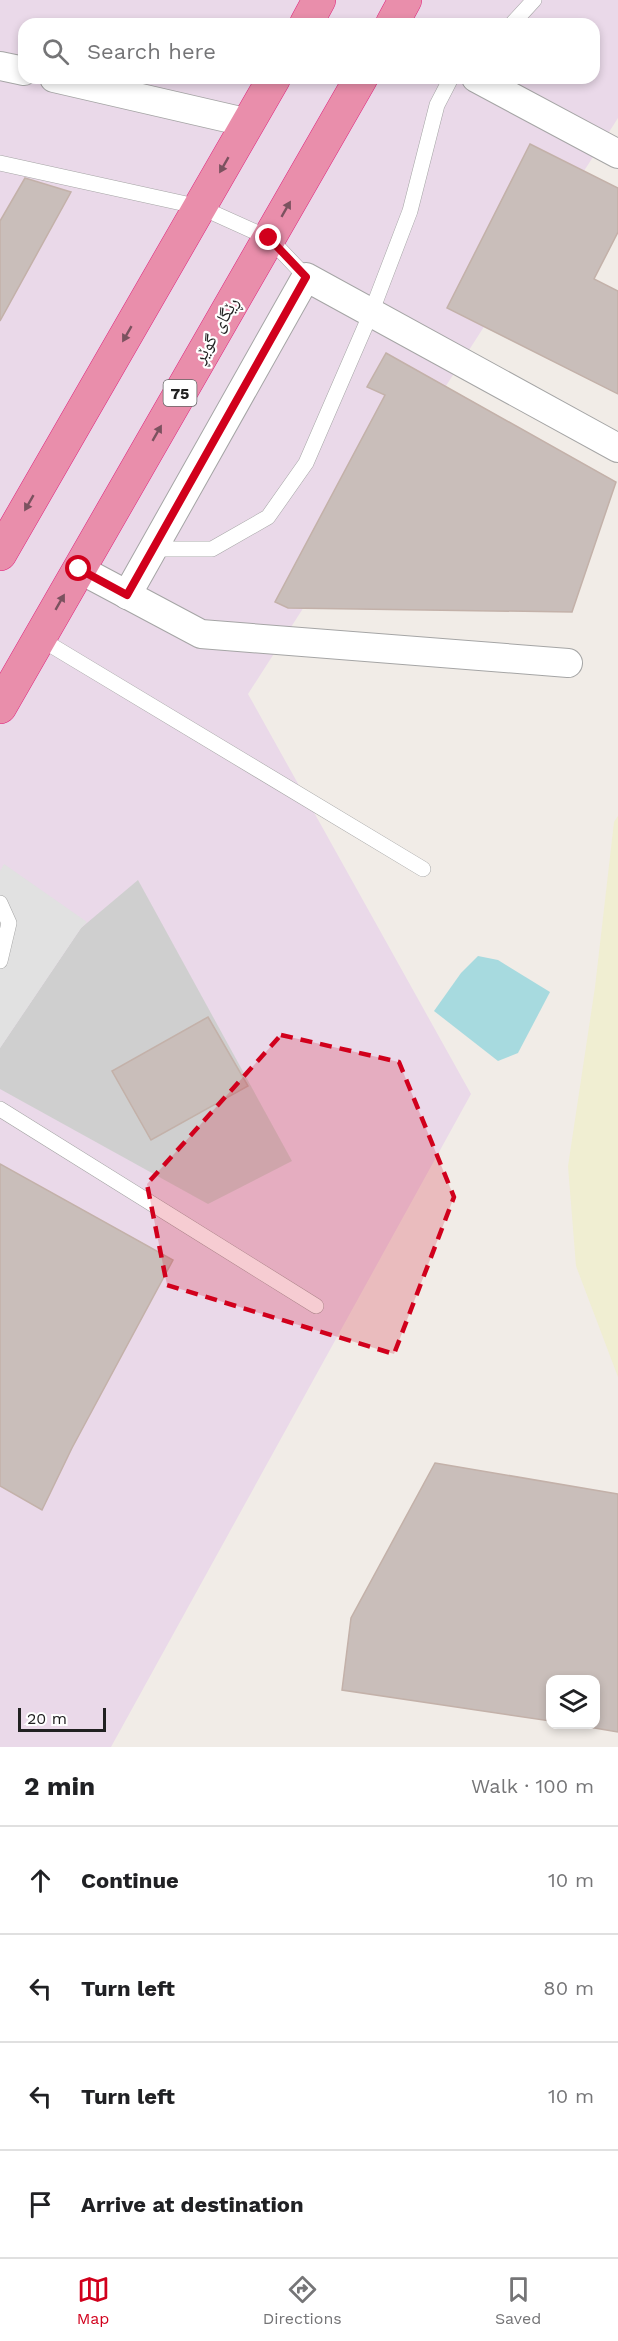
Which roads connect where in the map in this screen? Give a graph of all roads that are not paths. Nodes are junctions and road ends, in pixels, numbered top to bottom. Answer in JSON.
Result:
{"nodes":[{"id":1,"x":319,"y":0,"type":"edge"},
{"id":2,"x":405,"y":0,"type":"edge"},
{"id":3,"x":534,"y":0,"type":"edge"},
{"id":4,"x":309,"y":18,"type":"edge"},
{"id":5,"x":395,"y":18,"type":"edge"},
{"id":6,"x":518,"y":18,"type":"edge"},
{"id":7,"x":0,"y":66,"type":"edge"},
{"id":8,"x":18,"y":70,"type":"edge"},
{"id":9,"x":80,"y":84,"type":"edge"},
{"id":10,"x":271,"y":84,"type":"edge"},
{"id":11,"x":357,"y":84,"type":"edge"},
{"id":12,"x":449,"y":84,"type":"edge"},
{"id":13,"x":487,"y":84,"type":"edge"},
{"id":14,"x":249,"y":123,"type":"junction"},
{"id":15,"x":618,"y":154,"type":"edge"},
{"id":16,"x":0,"y":163,"type":"edge"},
{"id":17,"x":200,"y":207,"type":"junction"},
{"id":18,"x":269,"y":238,"type":"junction"},
{"id":19,"x":306,"y":277,"type":"junction"},
{"id":20,"x":371,"y":313,"type":"junction"},
{"id":21,"x":618,"y":447,"type":"edge"},
{"id":22,"x":153,"y":549,"type":"junction"},
{"id":23,"x":0,"y":554,"type":"edge"},
{"id":24,"x":79,"y":569,"type":"junction"},
{"id":25,"x":127,"y":595,"type":"junction"},
{"id":26,"x":39,"y":638,"type":"junction"},
{"id":27,"x":568,"y":663,"type":"dead end"},
{"id":28,"x":0,"y":707,"type":"edge"},
{"id":29,"x":423,"y":869,"type":"dead end"},
{"id":30,"x":0,"y":903,"type":"edge"},
{"id":31,"x":0,"y":961,"type":"edge"},
{"id":32,"x":0,"y":1109,"type":"edge"},
{"id":33,"x":315,"y":1305,"type":"dead end"}],
"edges":[{"from":1,"to":4,"type":"highway"},
{"from":2,"to":5,"type":"highway"},
{"from":3,"to":6,"type":"lane"},
{"from":7,"to":8,"type":"street"},
{"from":9,"to":14,"type":"street"},
{"from":10,"to":14,"type":"highway"},
{"from":18,"to":11,"type":"highway","name":"ڕێگای گوێڕ","number":"75","one_way":true},
{"from":12,"to":20,"type":"lane"},
{"from":13,"to":15,"type":"street"},
{"from":14,"to":17,"type":"highway","one_way":true},
{"from":16,"to":17,"type":"lane"},
{"from":17,"to":18,"type":"lane"},
{"from":17,"to":23,"type":"highway","one_way":true},
{"from":18,"to":19,"type":"lane"},
{"from":24,"to":18,"type":"highway","name":"ڕێگای گوێڕ","number":"75","one_way":true},
{"from":19,"to":20,"type":"street"},
{"from":19,"to":22,"type":"street"},
{"from":20,"to":21,"type":"street"},
{"from":20,"to":22,"type":"lane"},
{"from":22,"to":25,"type":"street"},
{"from":24,"to":25,"type":"street"},
{"from":26,"to":24,"type":"highway","name":"ڕێگای گوێڕ","number":"75","one_way":true},
{"from":25,"to":27,"type":"street"},
{"from":26,"to":28,"type":"highway","name":"ڕێگای گوێڕ","number":"75"},
{"from":26,"to":29,"type":"lane"},
{"from":30,"to":31,"type":"lane"},
{"from":32,"to":33,"type":"lane"}]}
